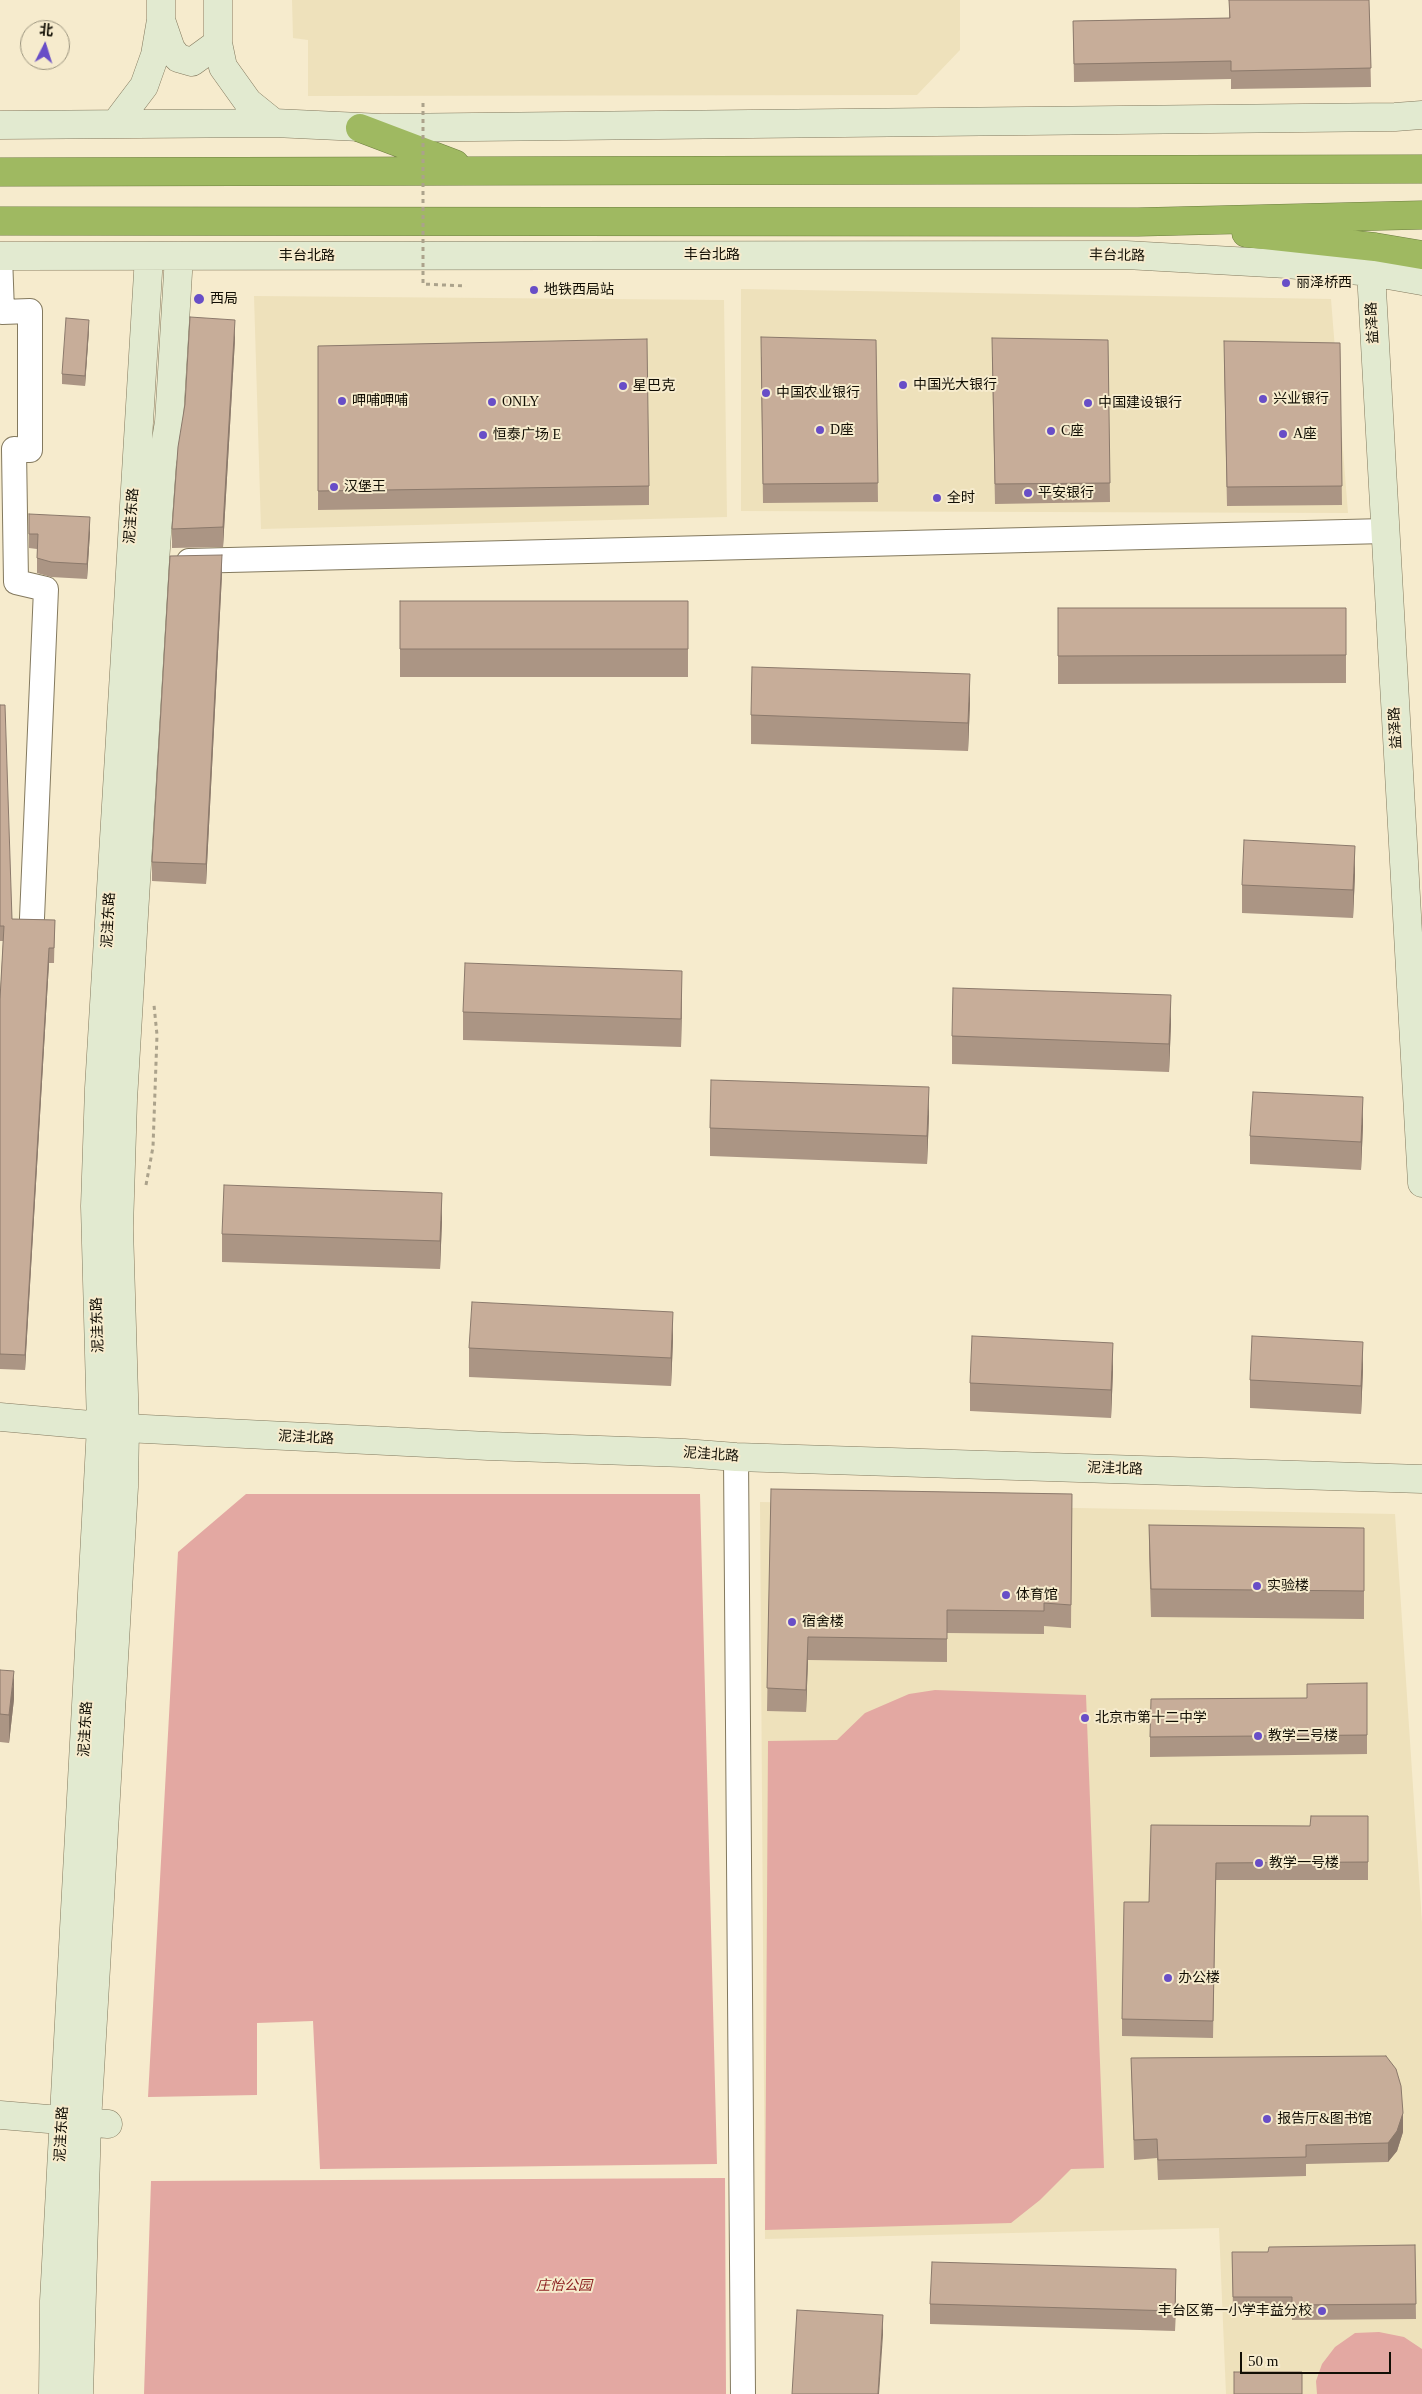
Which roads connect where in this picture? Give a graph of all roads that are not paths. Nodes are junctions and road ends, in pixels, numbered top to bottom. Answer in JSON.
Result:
{"nodes":[{"id":1,"x":218,"y":0,"type":"edge"},
{"id":2,"x":161,"y":10,"type":"edge"},
{"id":3,"x":218,"y":43,"type":"junction"},
{"id":4,"x":1422,"y":115,"type":"edge"},
{"id":5,"x":116,"y":123,"type":"junction"},
{"id":6,"x":274,"y":123,"type":"junction"},
{"id":7,"x":0,"y":125,"type":"edge"},
{"id":8,"x":360,"y":128,"type":"junction"},
{"id":9,"x":1422,"y":153,"type":"edge"},
{"id":10,"x":1347,"y":169,"type":"junction"},
{"id":11,"x":1422,"y":169,"type":"edge"},
{"id":12,"x":471,"y":170,"type":"junction"},
{"id":13,"x":0,"y":172,"type":"edge"},
{"id":14,"x":1422,"y":215,"type":"edge"},
{"id":15,"x":0,"y":221,"type":"edge"},
{"id":16,"x":1138,"y":222,"type":"junction"},
{"id":17,"x":1422,"y":247,"type":"edge"},
{"id":18,"x":1422,"y":255,"type":"edge"},
{"id":19,"x":0,"y":256,"type":"edge"},
{"id":20,"x":149,"y":256,"type":"junction"},
{"id":21,"x":179,"y":256,"type":"junction"},
{"id":22,"x":1373,"y":260,"type":"junction"},
{"id":23,"x":1422,"y":281,"type":"edge"},
{"id":24,"x":144,"y":322,"type":"junction"},
{"id":25,"x":162,"y":464,"type":"junction"},
{"id":26,"x":1384,"y":531,"type":"junction"},
{"id":27,"x":155,"y":562,"type":"junction"},
{"id":28,"x":32,"y":918,"type":"edge"},
{"id":29,"x":1422,"y":1170,"type":"edge"},
{"id":30,"x":0,"y":1417,"type":"edge"},
{"id":31,"x":113,"y":1427,"type":"junction"},
{"id":32,"x":736,"y":1457,"type":"junction"},
{"id":33,"x":1422,"y":1479,"type":"edge"},
{"id":34,"x":0,"y":2115,"type":"edge"},
{"id":35,"x":86,"y":2122,"type":"junction"},
{"id":36,"x":53,"y":2394,"type":"edge"},
{"id":37,"x":79,"y":2394,"type":"edge"},
{"id":38,"x":742,"y":2394,"type":"edge"}],
"edges":[{"from":1,"to":3,"type":"street"},
{"from":2,"to":3,"type":"street"},
{"from":2,"to":5,"type":"street"},
{"from":3,"to":6,"type":"street"},
{"from":4,"to":8,"type":"street"},
{"from":5,"to":6,"type":"street"},
{"from":5,"to":7,"type":"street"},
{"from":6,"to":8,"type":"street"},
{"from":8,"to":12,"type":"highway"},
{"from":9,"to":10,"type":"highway"},
{"from":10,"to":11,"type":"highway"},
{"from":10,"to":12,"type":"highway"},
{"from":12,"to":13,"type":"highway"},
{"from":14,"to":16,"type":"highway"},
{"from":15,"to":16,"type":"highway"},
{"from":16,"to":22,"type":"highway"},
{"from":17,"to":22,"type":"highway"},
{"from":18,"to":22,"type":"highway"},
{"from":19,"to":20,"type":"street","name":"丰台北路"},
{"from":19,"to":28,"type":"street"},
{"from":20,"to":21,"type":"street","name":"丰台北路"},
{"from":20,"to":24,"type":"street","name":"泥洼东路"},
{"from":21,"to":22,"type":"street","name":"丰台北路"},
{"from":21,"to":25,"type":"street","name":"泥洼东路"},
{"from":22,"to":23,"type":"street","name":"丰台北路"},
{"from":22,"to":26,"type":"street","name":"益泽路"},
{"from":24,"to":25,"type":"street"},
{"from":24,"to":31,"type":"street","name":"泥洼东路"},
{"from":25,"to":27,"type":"street","name":"泥洼东路"},
{"from":26,"to":27,"type":"street"},
{"from":26,"to":29,"type":"street","name":"益泽路"},
{"from":27,"to":31,"type":"street","name":"泥洼东路"},
{"from":30,"to":31,"type":"street","name":"泥洼北路"},
{"from":31,"to":32,"type":"street","name":"泥洼北路"},
{"from":31,"to":35,"type":"street","name":"泥洼东路"},
{"from":32,"to":33,"type":"street","name":"泥洼北路"},
{"from":32,"to":38,"type":"street"},
{"from":34,"to":35,"type":"street"},
{"from":35,"to":36,"type":"street","name":"泥洼东路"},
{"from":35,"to":37,"type":"street","name":"泥洼东路"}]}
